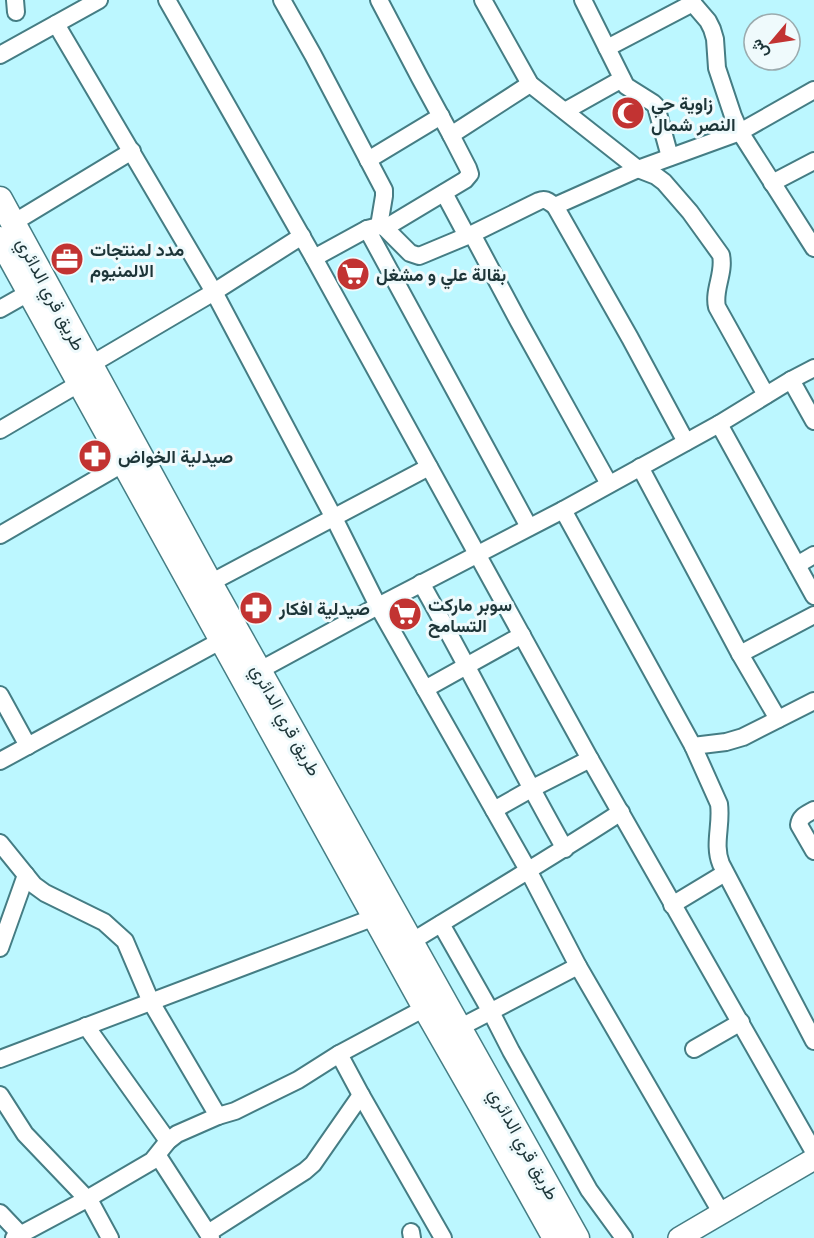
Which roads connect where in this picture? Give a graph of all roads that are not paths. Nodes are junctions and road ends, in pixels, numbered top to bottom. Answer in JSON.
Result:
{"nodes":[{"id":1,"x":99,"y":0,"type":"edge"},
{"id":2,"x":168,"y":0,"type":"edge"},
{"id":3,"x":282,"y":0,"type":"edge"},
{"id":4,"x":379,"y":0,"type":"edge"},
{"id":5,"x":483,"y":0,"type":"edge"},
{"id":6,"x":583,"y":0,"type":"edge"},
{"id":7,"x":691,"y":2,"type":"edge"},
{"id":8,"x":56,"y":24,"type":"junction"},
{"id":9,"x":607,"y":48,"type":"junction"},
{"id":10,"x":0,"y":55,"type":"edge"},
{"id":11,"x":622,"y":80,"type":"junction"},
{"id":12,"x":530,"y":84,"type":"junction"},
{"id":13,"x":814,"y":90,"type":"edge"},
{"id":14,"x":565,"y":111,"type":"junction"},
{"id":15,"x":441,"y":116,"type":"junction"},
{"id":16,"x":740,"y":132,"type":"junction"},
{"id":17,"x":451,"y":135,"type":"junction"},
{"id":18,"x":132,"y":151,"type":"junction"},
{"id":19,"x":670,"y":157,"type":"junction"},
{"id":20,"x":368,"y":160,"type":"junction"},
{"id":21,"x":814,"y":161,"type":"edge"},
{"id":22,"x":638,"y":169,"type":"junction"},
{"id":23,"x":772,"y":183,"type":"junction"},
{"id":24,"x":444,"y":192,"type":"junction"},
{"id":25,"x":0,"y":200,"type":"edge"},
{"id":26,"x":555,"y":206,"type":"junction"},
{"id":27,"x":377,"y":228,"type":"junction"},
{"id":28,"x":6,"y":231,"type":"edge"},
{"id":29,"x":470,"y":235,"type":"junction"},
{"id":30,"x":302,"y":236,"type":"junction"},
{"id":31,"x":814,"y":248,"type":"edge"},
{"id":32,"x":314,"y":258,"type":"junction"},
{"id":33,"x":30,"y":292,"type":"junction"},
{"id":34,"x":214,"y":292,"type":"junction"},
{"id":35,"x":0,"y":309,"type":"edge"},
{"id":36,"x":814,"y":368,"type":"edge"},
{"id":37,"x":85,"y":374,"type":"junction"},
{"id":38,"x":790,"y":380,"type":"junction"},
{"id":39,"x":766,"y":395,"type":"junction"},
{"id":40,"x":814,"y":421,"type":"edge"},
{"id":41,"x":719,"y":424,"type":"junction"},
{"id":42,"x":0,"y":430,"type":"edge"},
{"id":43,"x":686,"y":442,"type":"junction"},
{"id":44,"x":124,"y":463,"type":"junction"},
{"id":45,"x":429,"y":467,"type":"junction"},
{"id":46,"x":640,"y":467,"type":"junction"},
{"id":47,"x":609,"y":484,"type":"junction"},
{"id":48,"x":563,"y":510,"type":"junction"},
{"id":49,"x":334,"y":518,"type":"junction"},
{"id":50,"x":529,"y":527,"type":"junction"},
{"id":51,"x":0,"y":535,"type":"edge"},
{"id":52,"x":477,"y":554,"type":"junction"},
{"id":53,"x":814,"y":555,"type":"edge"},
{"id":54,"x":797,"y":565,"type":"junction"},
{"id":55,"x":210,"y":583,"type":"junction"},
{"id":56,"x":421,"y":583,"type":"junction"},
{"id":57,"x":814,"y":596,"type":"edge"},
{"id":58,"x":378,"y":606,"type":"junction"},
{"id":59,"x":814,"y":615,"type":"edge"},
{"id":60,"x":522,"y":635,"type":"junction"},
{"id":61,"x":222,"y":640,"type":"junction"},
{"id":62,"x":740,"y":654,"type":"junction"},
{"id":63,"x":465,"y":666,"type":"junction"},
{"id":64,"x":251,"y":675,"type":"junction"},
{"id":65,"x":425,"y":688,"type":"junction"},
{"id":66,"x":0,"y":696,"type":"edge"},
{"id":67,"x":814,"y":701,"type":"edge"},
{"id":68,"x":778,"y":719,"type":"junction"},
{"id":69,"x":28,"y":746,"type":"junction"},
{"id":70,"x":693,"y":746,"type":"junction"},
{"id":71,"x":590,"y":759,"type":"junction"},
{"id":72,"x":0,"y":761,"type":"edge"},
{"id":73,"x":531,"y":789,"type":"junction"},
{"id":74,"x":494,"y":810,"type":"junction"},
{"id":75,"x":814,"y":810,"type":"edge"},
{"id":76,"x":621,"y":812,"type":"junction"},
{"id":77,"x":0,"y":843,"type":"edge"},
{"id":78,"x":565,"y":849,"type":"junction"},
{"id":79,"x":814,"y":851,"type":"edge"},
{"id":80,"x":528,"y":870,"type":"junction"},
{"id":81,"x":725,"y":873,"type":"junction"},
{"id":82,"x":26,"y":875,"type":"junction"},
{"id":83,"x":672,"y":905,"type":"junction"},
{"id":84,"x":375,"y":917,"type":"junction"},
{"id":85,"x":441,"y":924,"type":"junction"},
{"id":86,"x":411,"y":942,"type":"junction"},
{"id":87,"x":0,"y":948,"type":"edge"},
{"id":88,"x":578,"y":966,"type":"junction"},
{"id":89,"x":151,"y":1002,"type":"junction"},
{"id":90,"x":425,"y":1008,"type":"junction"},
{"id":91,"x":491,"y":1012,"type":"junction"},
{"id":92,"x":741,"y":1022,"type":"junction"},
{"id":93,"x":86,"y":1026,"type":"junction"},
{"id":94,"x":459,"y":1028,"type":"junction"},
{"id":95,"x":814,"y":1041,"type":"edge"},
{"id":96,"x":694,"y":1049,"type":"dead end"},
{"id":97,"x":339,"y":1054,"type":"junction"},
{"id":98,"x":0,"y":1059,"type":"edge"},
{"id":99,"x":0,"y":1095,"type":"edge"},
{"id":100,"x":361,"y":1095,"type":"junction"},
{"id":101,"x":218,"y":1116,"type":"junction"},
{"id":102,"x":168,"y":1141,"type":"junction"},
{"id":103,"x":814,"y":1152,"type":"edge"},
{"id":104,"x":158,"y":1156,"type":"junction"},
{"id":105,"x":814,"y":1159,"type":"edge"},
{"id":106,"x":87,"y":1199,"type":"junction"},
{"id":107,"x":0,"y":1213,"type":"edge"},
{"id":108,"x":722,"y":1214,"type":"junction"},
{"id":109,"x":210,"y":1235,"type":"edge"},
{"id":110,"x":18,"y":1237,"type":"edge"},
{"id":111,"x":110,"y":1238,"type":"edge"},
{"id":112,"x":443,"y":1238,"type":"edge"},
{"id":113,"x":555,"y":1238,"type":"edge"},
{"id":114,"x":577,"y":1238,"type":"edge"},
{"id":115,"x":624,"y":1238,"type":"edge"},
{"id":116,"x":679,"y":1238,"type":"edge"}],
"edges":[{"from":1,"to":8,"type":"street"},
{"from":2,"to":30,"type":"street"},
{"from":3,"to":20,"type":"street"},
{"from":4,"to":15,"type":"street"},
{"from":5,"to":12,"type":"street"},
{"from":6,"to":9,"type":"street"},
{"from":7,"to":9,"type":"street"},
{"from":7,"to":16,"type":"street"},
{"from":8,"to":10,"type":"street"},
{"from":8,"to":18,"type":"street"},
{"from":9,"to":11,"type":"street"},
{"from":11,"to":14,"type":"street"},
{"from":11,"to":19,"type":"street"},
{"from":12,"to":14,"type":"street"},
{"from":12,"to":17,"type":"street"},
{"from":13,"to":16,"type":"street"},
{"from":14,"to":22,"type":"street"},
{"from":15,"to":17,"type":"street"},
{"from":15,"to":20,"type":"street"},
{"from":16,"to":19,"type":"street"},
{"from":16,"to":23,"type":"street"},
{"from":17,"to":24,"type":"street"},
{"from":18,"to":28,"type":"street"},
{"from":18,"to":34,"type":"street"},
{"from":19,"to":22,"type":"street"},
{"from":20,"to":27,"type":"street"},
{"from":21,"to":23,"type":"street"},
{"from":22,"to":26,"type":"street"},
{"from":22,"to":39,"type":"street"},
{"from":23,"to":31,"type":"street"},
{"from":24,"to":27,"type":"street"},
{"from":24,"to":29,"type":"street"},
{"from":25,"to":28,"type":"highway","name":"طريق قري الدائري"},
{"from":26,"to":29,"type":"street"},
{"from":26,"to":43,"type":"street"},
{"from":27,"to":29,"type":"street"},
{"from":27,"to":32,"type":"street"},
{"from":27,"to":50,"type":"street"},
{"from":28,"to":33,"type":"highway","name":"طريق قري الدائري"},
{"from":28,"to":37,"type":"highway","name":"طريق قري الدائري"},
{"from":29,"to":47,"type":"street"},
{"from":30,"to":32,"type":"street"},
{"from":30,"to":34,"type":"street"},
{"from":32,"to":45,"type":"street"},
{"from":33,"to":35,"type":"street"},
{"from":33,"to":37,"type":"highway","name":"طريق قري الدائري"},
{"from":34,"to":37,"type":"street"},
{"from":34,"to":49,"type":"street"},
{"from":36,"to":38,"type":"street"},
{"from":37,"to":42,"type":"street"},
{"from":37,"to":44,"type":"highway","name":"طريق قري الدائري"},
{"from":37,"to":55,"type":"highway","name":"طريق قري الدائري"},
{"from":38,"to":39,"type":"street"},
{"from":38,"to":40,"type":"street"},
{"from":39,"to":41,"type":"street"},
{"from":41,"to":43,"type":"street"},
{"from":41,"to":54,"type":"street"},
{"from":43,"to":46,"type":"street"},
{"from":44,"to":51,"type":"street"},
{"from":44,"to":61,"type":"highway","name":"طريق قري الدائري"},
{"from":45,"to":49,"type":"street"},
{"from":45,"to":52,"type":"street"},
{"from":46,"to":47,"type":"street"},
{"from":46,"to":62,"type":"street"},
{"from":47,"to":48,"type":"street"},
{"from":48,"to":50,"type":"street"},
{"from":48,"to":70,"type":"street"},
{"from":49,"to":55,"type":"street"},
{"from":49,"to":58,"type":"street"},
{"from":50,"to":52,"type":"street"},
{"from":52,"to":56,"type":"street"},
{"from":52,"to":60,"type":"street"},
{"from":53,"to":54,"type":"street"},
{"from":54,"to":57,"type":"street"},
{"from":55,"to":64,"type":"highway","name":"طريق قري الدائري"},
{"from":56,"to":58,"type":"street"},
{"from":56,"to":63,"type":"street"},
{"from":58,"to":64,"type":"street"},
{"from":58,"to":65,"type":"street"},
{"from":59,"to":62,"type":"street"},
{"from":60,"to":63,"type":"street"},
{"from":60,"to":71,"type":"street"},
{"from":61,"to":64,"type":"highway","name":"طريق قري الدائري"},
{"from":61,"to":69,"type":"street"},
{"from":62,"to":68,"type":"street"},
{"from":63,"to":65,"type":"street"},
{"from":63,"to":73,"type":"street"},
{"from":64,"to":84,"type":"highway","name":"طريق قري الدائري"},
{"from":64,"to":86,"type":"highway","name":"طريق قري الدائري"},
{"from":65,"to":74,"type":"street"},
{"from":66,"to":69,"type":"street"},
{"from":67,"to":68,"type":"street"},
{"from":68,"to":70,"type":"street"},
{"from":69,"to":72,"type":"street"},
{"from":70,"to":81,"type":"street"},
{"from":71,"to":73,"type":"street"},
{"from":71,"to":76,"type":"street"},
{"from":73,"to":74,"type":"street"},
{"from":73,"to":78,"type":"street"},
{"from":74,"to":80,"type":"street"},
{"from":75,"to":79,"type":"street"},
{"from":76,"to":78,"type":"street"},
{"from":76,"to":83,"type":"street"},
{"from":77,"to":82,"type":"street"},
{"from":78,"to":80,"type":"street"},
{"from":80,"to":85,"type":"street"},
{"from":80,"to":88,"type":"street"},
{"from":81,"to":83,"type":"street"},
{"from":81,"to":95,"type":"street"},
{"from":82,"to":87,"type":"street"},
{"from":82,"to":89,"type":"street"},
{"from":83,"to":92,"type":"street"},
{"from":84,"to":89,"type":"street"},
{"from":84,"to":90,"type":"highway","name":"طريق قري الدائري"},
{"from":85,"to":86,"type":"street"},
{"from":85,"to":91,"type":"street"},
{"from":86,"to":94,"type":"highway","name":"طريق قري الدائري"},
{"from":88,"to":91,"type":"street"},
{"from":88,"to":108,"type":"street"},
{"from":89,"to":93,"type":"street"},
{"from":89,"to":101,"type":"street"},
{"from":90,"to":97,"type":"street"},
{"from":90,"to":113,"type":"highway","name":"طريق قري الدائري"},
{"from":91,"to":94,"type":"street"},
{"from":91,"to":115,"type":"street"},
{"from":92,"to":96,"type":"street"},
{"from":92,"to":103,"type":"street"},
{"from":93,"to":98,"type":"street"},
{"from":93,"to":102,"type":"street"},
{"from":94,"to":114,"type":"highway","name":"طريق قري الدائري"},
{"from":97,"to":100,"type":"street"},
{"from":97,"to":101,"type":"street"},
{"from":99,"to":106,"type":"street"},
{"from":100,"to":109,"type":"street"},
{"from":100,"to":112,"type":"street"},
{"from":101,"to":102,"type":"street"},
{"from":102,"to":104,"type":"street"},
{"from":104,"to":106,"type":"street"},
{"from":104,"to":109,"type":"street"},
{"from":105,"to":108,"type":"main road"},
{"from":106,"to":110,"type":"street"},
{"from":106,"to":111,"type":"street"},
{"from":107,"to":110,"type":"street"},
{"from":108,"to":116,"type":"main road"}]}
